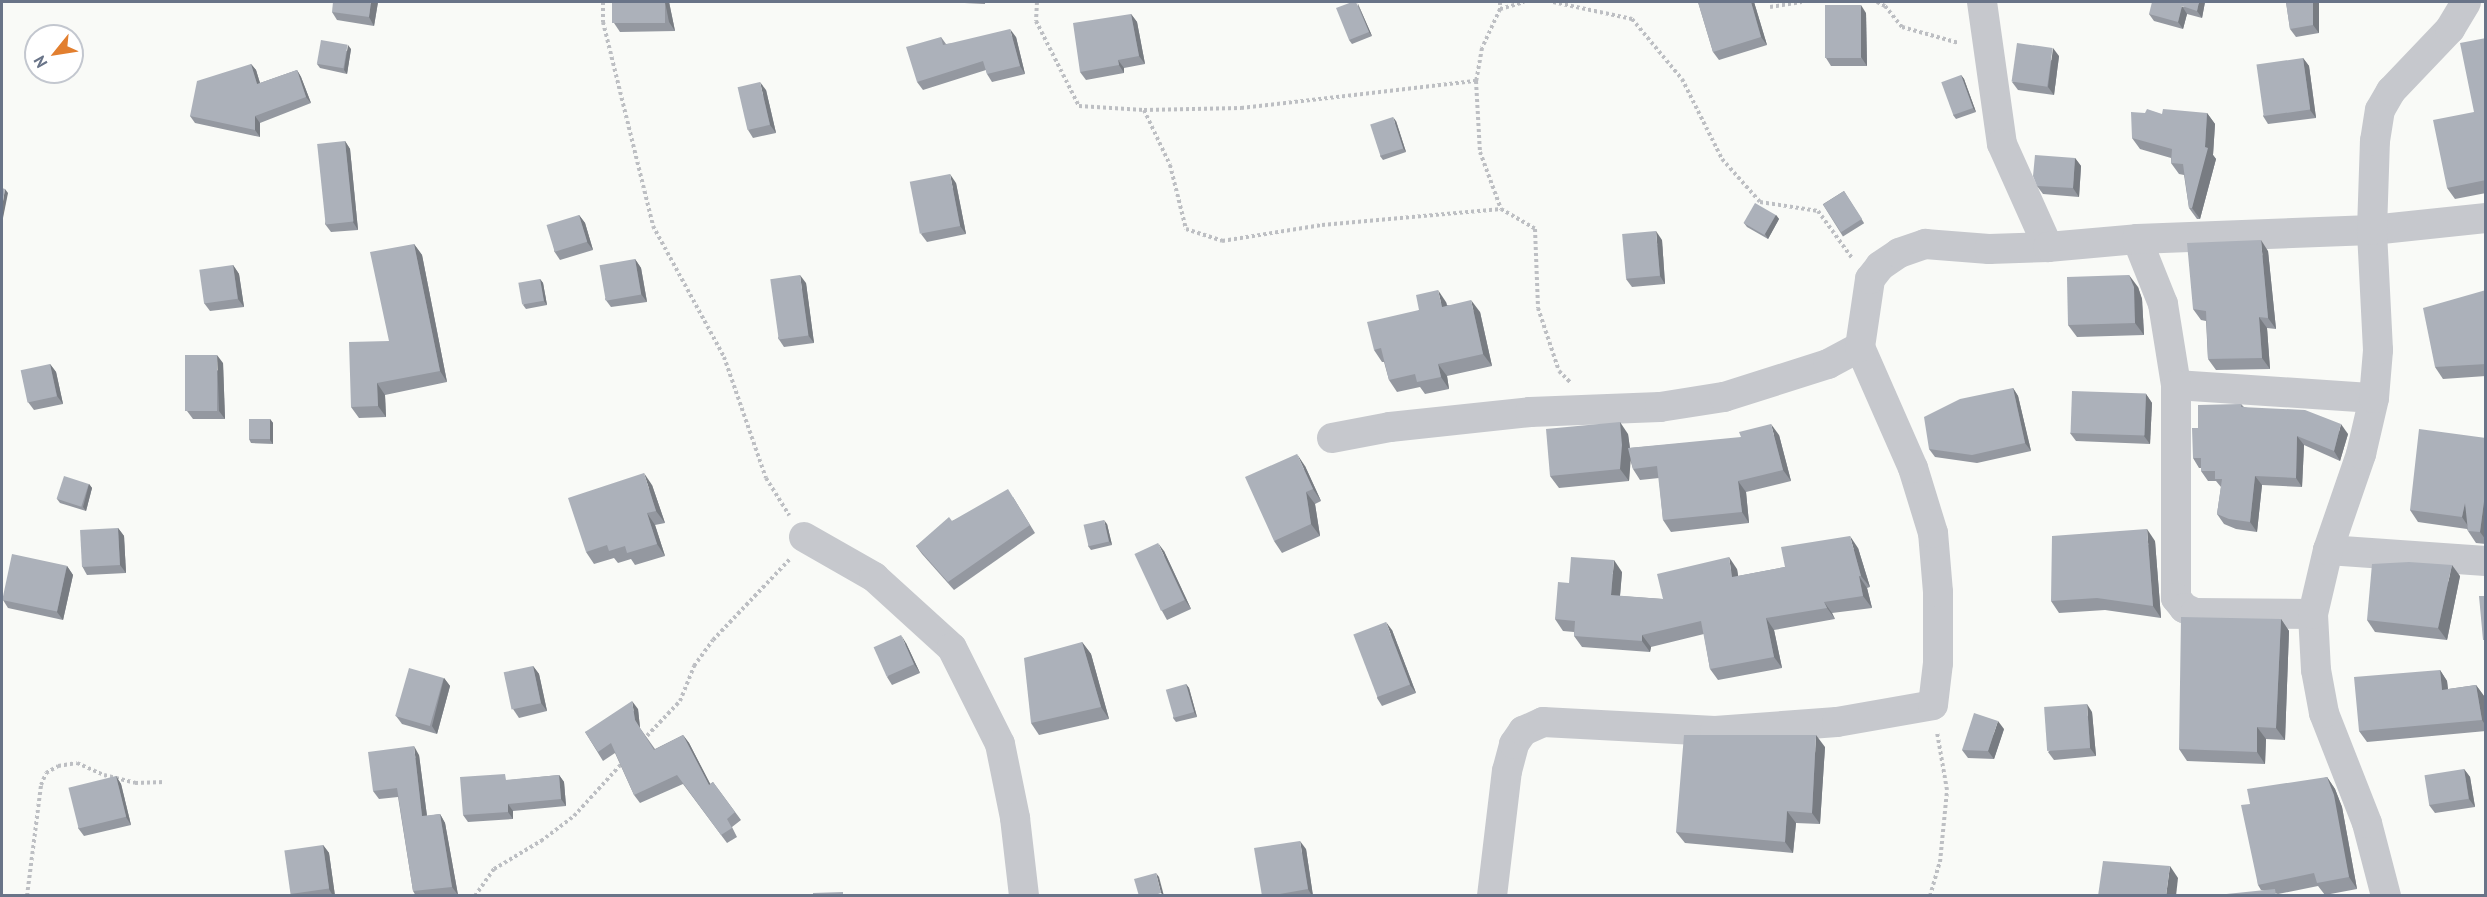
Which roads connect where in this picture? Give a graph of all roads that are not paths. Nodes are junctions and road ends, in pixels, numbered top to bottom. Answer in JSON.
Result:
{"nodes":[{"id":1,"x":1982,"y":2,"type":"edge"},
{"id":2,"x":2466,"y":2,"type":"edge"},
{"id":3,"x":2486,"y":218,"type":"edge"},
{"id":4,"x":2372,"y":230,"type":"junction"},
{"id":5,"x":2137,"y":239,"type":"junction"},
{"id":6,"x":2048,"y":247,"type":"junction"},
{"id":7,"x":1860,"y":347,"type":"junction"},
{"id":8,"x":2176,"y":385,"type":"junction"},
{"id":9,"x":2374,"y":398,"type":"junction"},
{"id":10,"x":1332,"y":438,"type":"dead end"},
{"id":11,"x":804,"y":537,"type":"road end"},
{"id":12,"x":2328,"y":550,"type":"junction"},
{"id":13,"x":2486,"y":561,"type":"edge"},
{"id":14,"x":2313,"y":614,"type":"junction"},
{"id":15,"x":1024,"y":896,"type":"edge"},
{"id":16,"x":1492,"y":896,"type":"edge"},
{"id":17,"x":2386,"y":896,"type":"edge"}],
"edges":[{"from":1,"to":6,"type":"street"},
{"from":2,"to":4,"type":"street"},
{"from":3,"to":4,"type":"street"},
{"from":4,"to":5,"type":"street"},
{"from":4,"to":9,"type":"street"},
{"from":5,"to":6,"type":"street"},
{"from":5,"to":8,"type":"street"},
{"from":6,"to":7,"type":"street"},
{"from":7,"to":10,"type":"street"},
{"from":7,"to":16,"type":"street"},
{"from":8,"to":9,"type":"street"},
{"from":8,"to":14,"type":"street"},
{"from":9,"to":12,"type":"street"},
{"from":11,"to":15,"type":"street"},
{"from":12,"to":13,"type":"street"},
{"from":12,"to":14,"type":"street"},
{"from":14,"to":17,"type":"street"}]}
